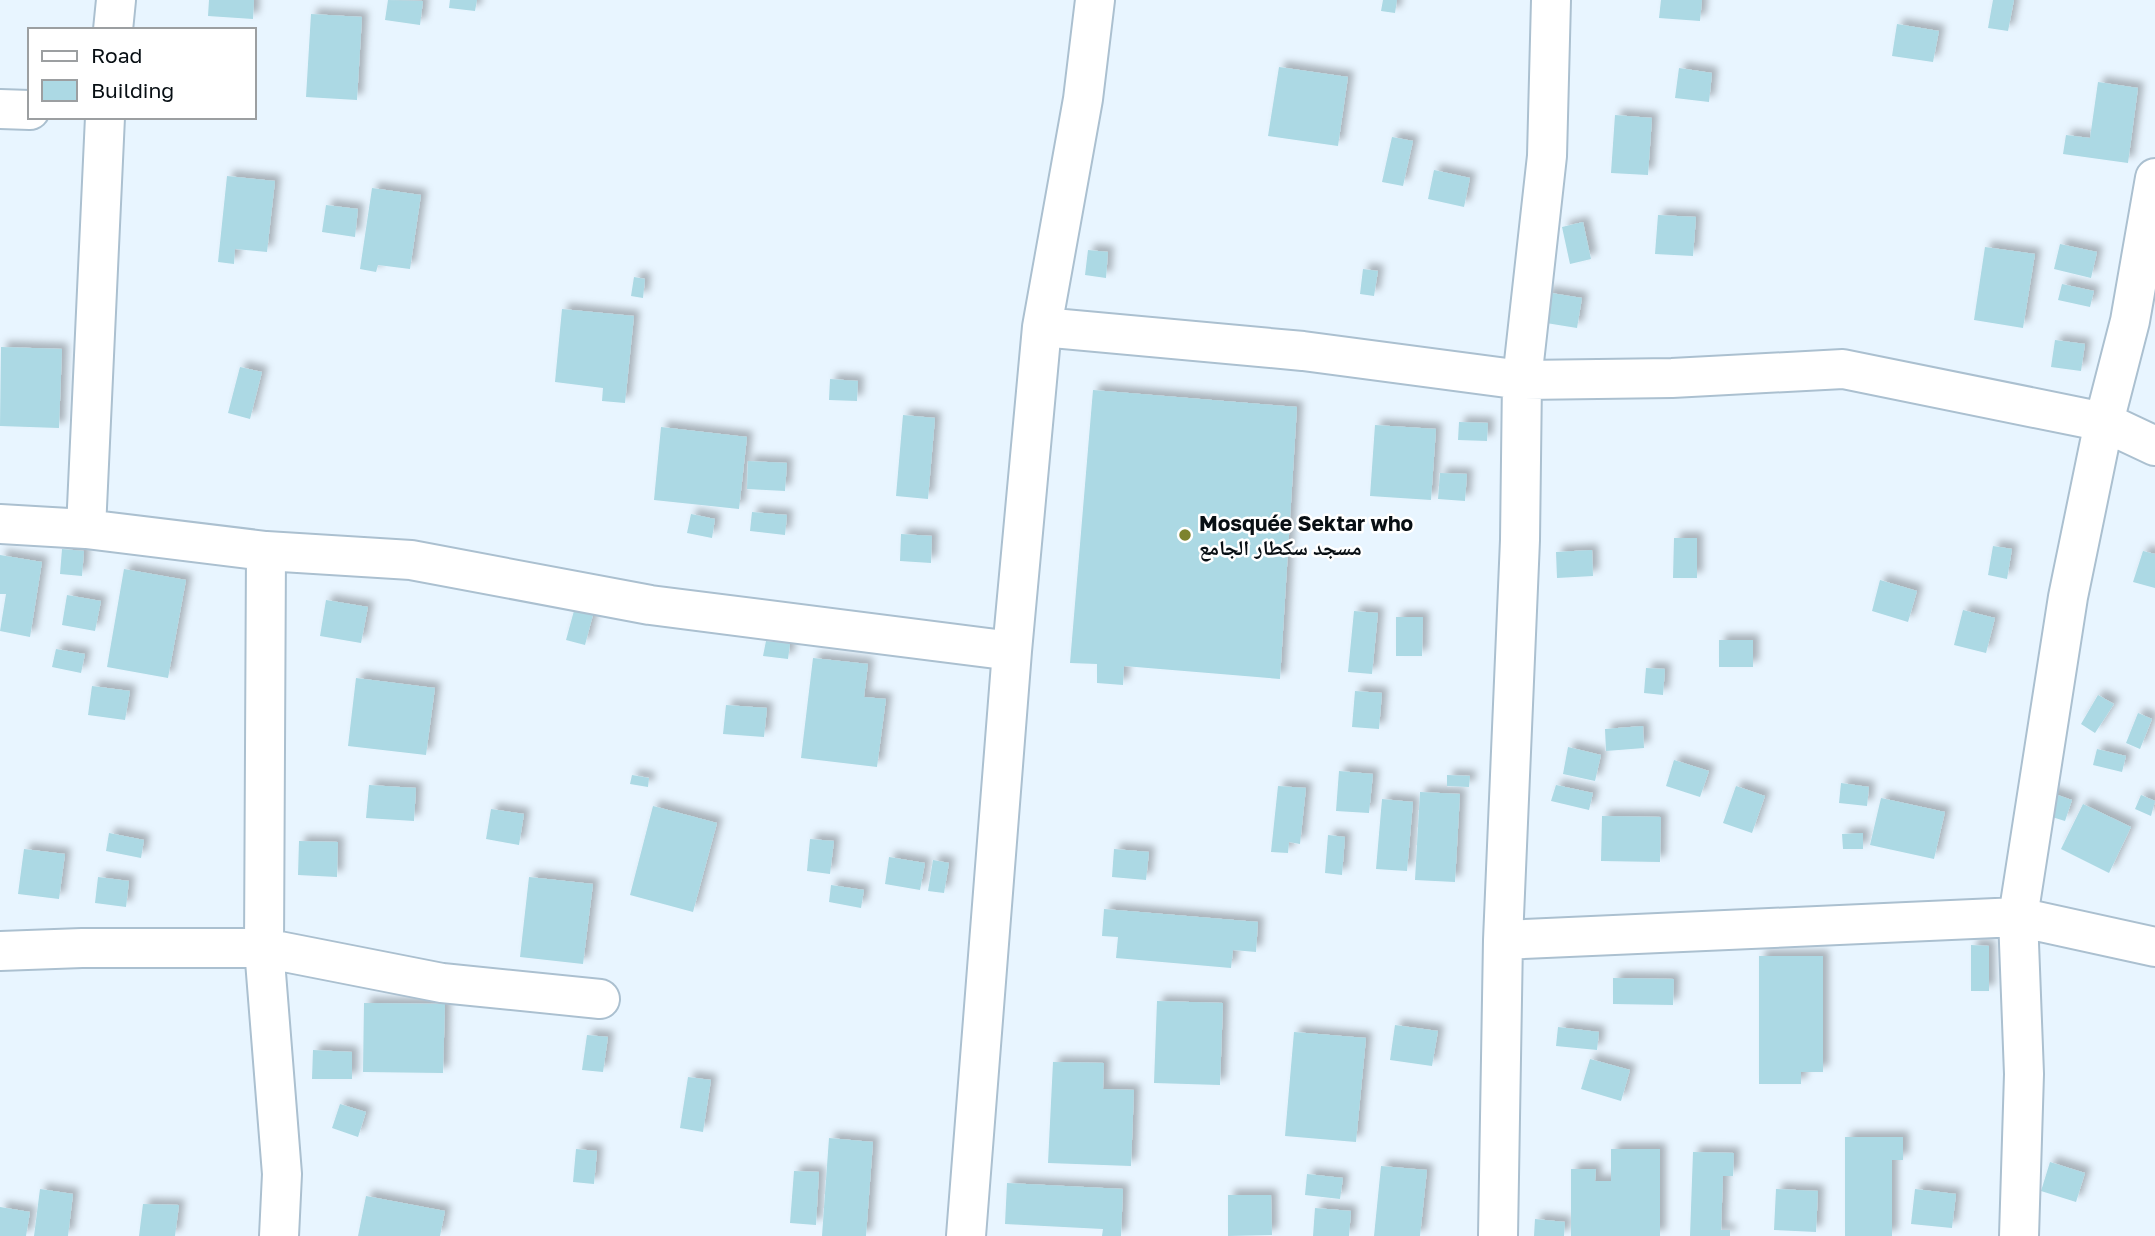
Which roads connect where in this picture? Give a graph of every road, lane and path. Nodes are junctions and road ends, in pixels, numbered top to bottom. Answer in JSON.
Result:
{"nodes":[{"id":1,"x":116,"y":0,"type":"edge"},
{"id":2,"x":1095,"y":0,"type":"edge"},
{"id":3,"x":1551,"y":0,"type":"edge"},
{"id":4,"x":113,"y":28,"type":"edge"},
{"id":5,"x":0,"y":108,"type":"edge"},
{"id":6,"x":28,"y":110,"type":"edge"},
{"id":7,"x":105,"y":119,"type":"edge"},
{"id":8,"x":2155,"y":178,"type":"edge"},
{"id":9,"x":1042,"y":327,"type":"junction"},
{"id":10,"x":1522,"y":380,"type":"junction"},
{"id":11,"x":2104,"y":422,"type":"junction"},
{"id":12,"x":2155,"y":446,"type":"edge"},
{"id":13,"x":0,"y":524,"type":"edge"},
{"id":14,"x":86,"y":529,"type":"junction"},
{"id":15,"x":266,"y":551,"type":"junction"},
{"id":16,"x":1012,"y":651,"type":"junction"},
{"id":17,"x":2018,"y":917,"type":"junction"},
{"id":18,"x":1503,"y":940,"type":"junction"},
{"id":19,"x":2155,"y":947,"type":"edge"},
{"id":20,"x":264,"y":948,"type":"junction"},
{"id":21,"x":0,"y":951,"type":"edge"},
{"id":22,"x":600,"y":999,"type":"dead end"},
{"id":23,"x":279,"y":1236,"type":"edge"},
{"id":24,"x":966,"y":1236,"type":"edge"},
{"id":25,"x":1497,"y":1236,"type":"edge"},
{"id":26,"x":2018,"y":1236,"type":"edge"}],
"edges":[{"from":1,"to":4,"type":"street"},
{"from":2,"to":9,"type":"street"},
{"from":3,"to":10,"type":"street"},
{"from":5,"to":6,"type":"street"},
{"from":7,"to":14,"type":"street"},
{"from":8,"to":11,"type":"street"},
{"from":9,"to":10,"type":"street"},
{"from":9,"to":16,"type":"street"},
{"from":10,"to":11,"type":"street"},
{"from":10,"to":18,"type":"street"},
{"from":11,"to":12,"type":"street"},
{"from":11,"to":17,"type":"street"},
{"from":13,"to":14,"type":"street"},
{"from":14,"to":15,"type":"street"},
{"from":15,"to":16,"type":"street"},
{"from":15,"to":20,"type":"street"},
{"from":16,"to":24,"type":"street"},
{"from":17,"to":18,"type":"street"},
{"from":17,"to":19,"type":"street"},
{"from":17,"to":26,"type":"street"},
{"from":18,"to":25,"type":"street"},
{"from":20,"to":21,"type":"street"},
{"from":20,"to":22,"type":"street"},
{"from":20,"to":23,"type":"street"}]}
